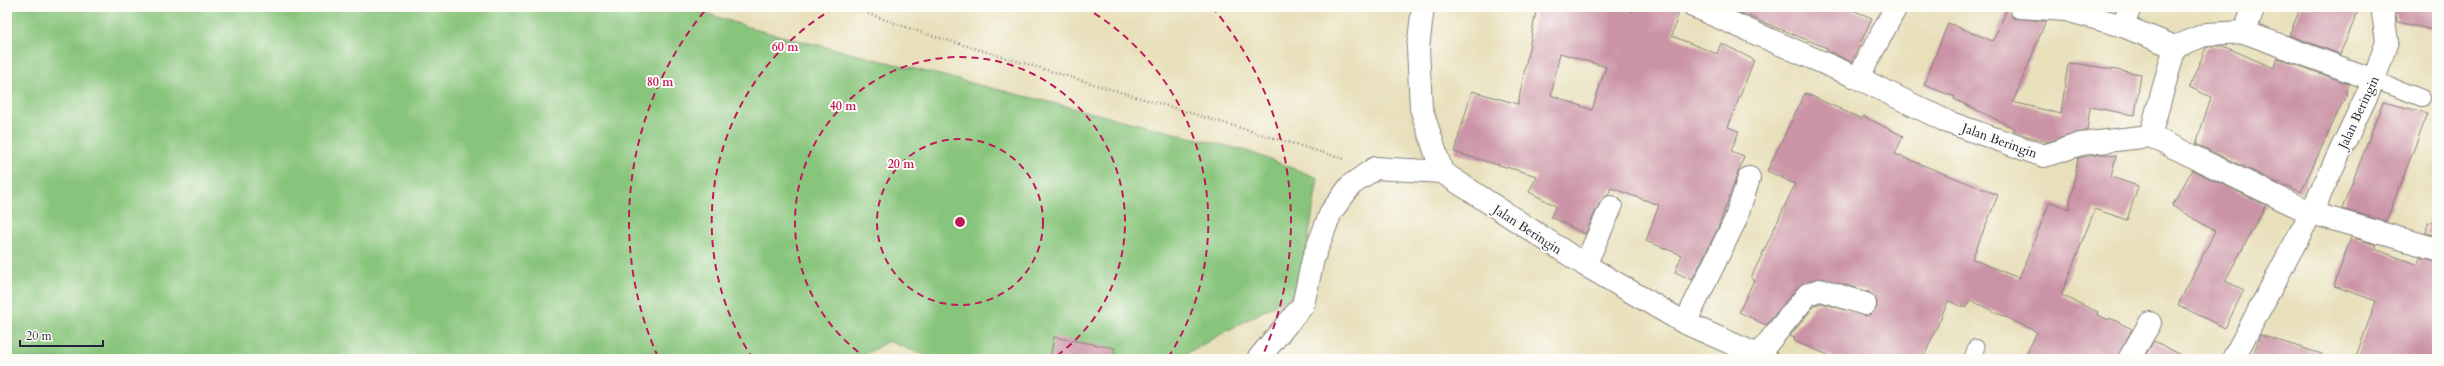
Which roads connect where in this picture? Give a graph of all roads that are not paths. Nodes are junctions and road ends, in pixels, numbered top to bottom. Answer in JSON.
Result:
{"nodes":[{"id":1,"x":1423,"y":7,"type":"edge"},
{"id":2,"x":1695,"y":7,"type":"edge"},
{"id":3,"x":1896,"y":7,"type":"edge"},
{"id":4,"x":2020,"y":7,"type":"edge"},
{"id":5,"x":2254,"y":7,"type":"edge"},
{"id":6,"x":2382,"y":7,"type":"edge"},
{"id":7,"x":2065,"y":9,"type":"edge"},
{"id":8,"x":2126,"y":16,"type":"edge"},
{"id":9,"x":2244,"y":32,"type":"junction"},
{"id":10,"x":2175,"y":47,"type":"junction"},
{"id":11,"x":1858,"y":78,"type":"junction"},
{"id":12,"x":2374,"y":80,"type":"junction"},
{"id":13,"x":2422,"y":98,"type":"dead end"},
{"id":14,"x":2150,"y":136,"type":"junction"},
{"id":15,"x":1442,"y":172,"type":"junction"},
{"id":16,"x":1749,"y":178,"type":"dead end"},
{"id":17,"x":1611,"y":207,"type":"dead end"},
{"id":18,"x":2311,"y":213,"type":"junction"},
{"id":19,"x":2437,"y":249,"type":"edge"},
{"id":20,"x":1585,"y":265,"type":"junction"},
{"id":21,"x":1866,"y":304,"type":"dead end"},
{"id":22,"x":1685,"y":322,"type":"junction"},
{"id":23,"x":2150,"y":323,"type":"dead end"},
{"id":24,"x":1762,"y":357,"type":"edge"},
{"id":25,"x":1258,"y":359,"type":"edge"},
{"id":26,"x":2129,"y":359,"type":"edge"},
{"id":27,"x":2233,"y":359,"type":"edge"}],
"edges":[{"from":1,"to":15,"type":"street"},
{"from":2,"to":11,"type":"street","name":"Jalan Beringin"},
{"from":3,"to":11,"type":"street"},
{"from":4,"to":7,"type":"street"},
{"from":5,"to":9,"type":"street"},
{"from":6,"to":12,"type":"street","name":"Jalan Beringin"},
{"from":7,"to":8,"type":"street"},
{"from":8,"to":10,"type":"street"},
{"from":9,"to":10,"type":"street"},
{"from":9,"to":12,"type":"street"},
{"from":10,"to":14,"type":"street"},
{"from":11,"to":14,"type":"street","name":"Jalan Beringin"},
{"from":12,"to":13,"type":"lane"},
{"from":12,"to":18,"type":"street","name":"Jalan Beringin"},
{"from":14,"to":18,"type":"street"},
{"from":15,"to":20,"type":"street","name":"Jalan Beringin"},
{"from":15,"to":25,"type":"street"},
{"from":16,"to":22,"type":"street"},
{"from":17,"to":20,"type":"street"},
{"from":18,"to":19,"type":"street"},
{"from":18,"to":27,"type":"street","name":"Jalan Beringin"},
{"from":20,"to":22,"type":"street","name":"Jalan Beringin"},
{"from":21,"to":24,"type":"street"},
{"from":22,"to":24,"type":"street","name":"Jalan Beringin"},
{"from":23,"to":26,"type":"street"}]}
